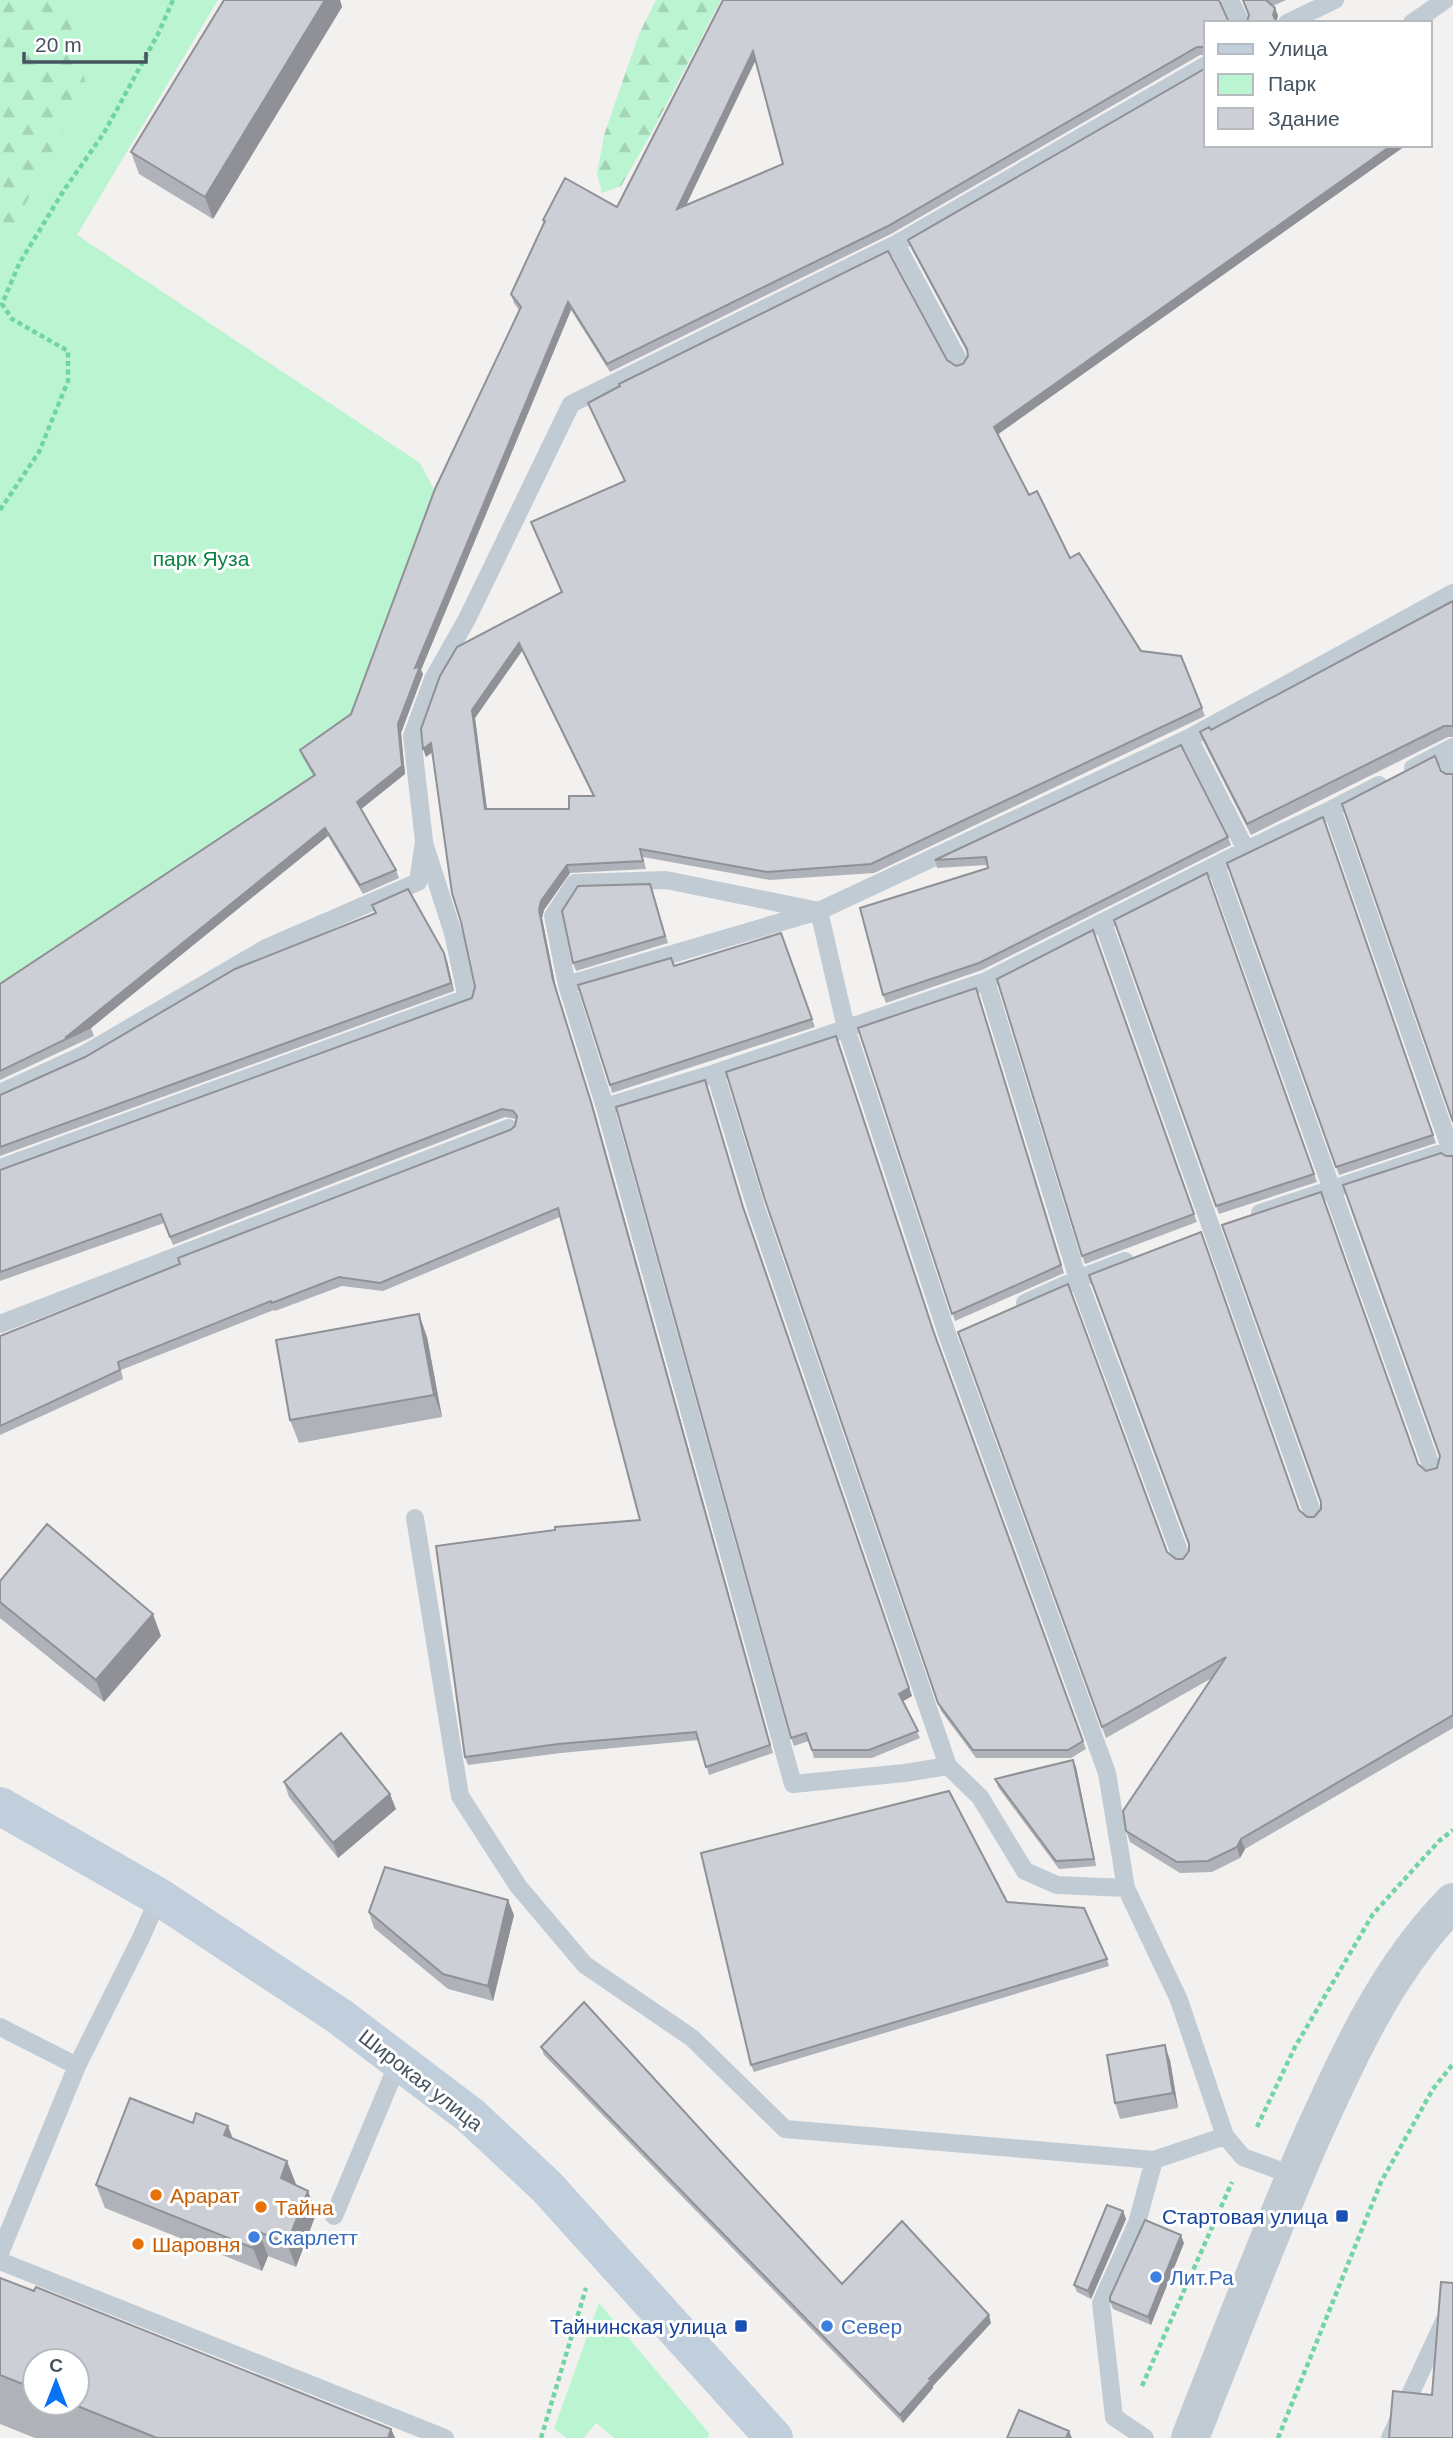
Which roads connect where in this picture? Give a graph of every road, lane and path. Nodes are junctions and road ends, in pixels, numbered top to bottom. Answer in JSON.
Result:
{"nodes":[{"id":1,"x":173,"y":0,"type":"edge"},
{"id":2,"x":1230,"y":0,"type":"edge"},
{"id":3,"x":1335,"y":0,"type":"edge"},
{"id":4,"x":1446,"y":0,"type":"edge"},
{"id":5,"x":1240,"y":21,"type":"edge"},
{"id":6,"x":1291,"y":21,"type":"edge"},
{"id":7,"x":1415,"y":21,"type":"edge"},
{"id":8,"x":1204,"y":66,"type":"edge"},
{"id":9,"x":896,"y":243,"type":"junction"},
{"id":10,"x":960,"y":363,"type":"edge"},
{"id":11,"x":0,"y":510,"type":"edge"},
{"id":12,"x":1453,"y":593,"type":"edge"},
{"id":13,"x":1189,"y":738,"type":"junction"},
{"id":14,"x":1449,"y":749,"type":"edge"},
{"id":15,"x":1453,"y":774,"type":"edge"},
{"id":16,"x":1332,"y":809,"type":"junction"},
{"id":17,"x":424,"y":841,"type":"junction"},
{"id":18,"x":1246,"y":850,"type":"junction"},
{"id":19,"x":1216,"y":866,"type":"junction"},
{"id":20,"x":818,"y":911,"type":"junction"},
{"id":21,"x":1103,"y":923,"type":"junction"},
{"id":22,"x":986,"y":981,"type":"junction"},
{"id":23,"x":567,"y":985,"type":"junction"},
{"id":24,"x":846,"y":1028,"type":"junction"},
{"id":25,"x":715,"y":1073,"type":"junction"},
{"id":26,"x":0,"y":1093,"type":"edge"},
{"id":27,"x":605,"y":1107,"type":"junction"},
{"id":28,"x":509,"y":1128,"type":"edge"},
{"id":29,"x":1452,"y":1152,"type":"edge"},
{"id":30,"x":0,"y":1168,"type":"edge"},
{"id":31,"x":1332,"y":1188,"type":"junction"},
{"id":32,"x":1247,"y":1217,"type":"edge"},
{"id":33,"x":1138,"y":1256,"type":"edge"},
{"id":34,"x":1078,"y":1279,"type":"junction"},
{"id":35,"x":1007,"y":1311,"type":"edge"},
{"id":36,"x":0,"y":1324,"type":"edge"},
{"id":37,"x":1433,"y":1471,"type":"edge"},
{"id":38,"x":1314,"y":1517,"type":"edge"},
{"id":39,"x":415,"y":1518,"type":"dead end"},
{"id":40,"x":1182,"y":1559,"type":"edge"},
{"id":41,"x":948,"y":1766,"type":"junction"},
{"id":42,"x":0,"y":1806,"type":"edge"},
{"id":43,"x":1453,"y":1830,"type":"edge"},
{"id":44,"x":1126,"y":1888,"type":"junction"},
{"id":45,"x":159,"y":1897,"type":"junction"},
{"id":46,"x":1453,"y":1902,"type":"edge"},
{"id":47,"x":0,"y":2027,"type":"edge"},
{"id":48,"x":399,"y":2062,"type":"junction"},
{"id":49,"x":1453,"y":2064,"type":"edge"},
{"id":50,"x":77,"y":2066,"type":"junction"},
{"id":51,"x":1225,"y":2136,"type":"junction"},
{"id":52,"x":1243,"y":2157,"type":"junction"},
{"id":53,"x":1154,"y":2160,"type":"junction"},
{"id":54,"x":1295,"y":2176,"type":"junction"},
{"id":55,"x":334,"y":2216,"type":"dead end"},
{"id":56,"x":0,"y":2253,"type":"edge"},
{"id":57,"x":0,"y":2261,"type":"edge"},
{"id":58,"x":587,"y":2282,"type":"dead end"},
{"id":59,"x":1453,"y":2302,"type":"edge"},
{"id":60,"x":1125,"y":2426,"type":"junction"},
{"id":61,"x":771,"y":2437,"type":"edge"},
{"id":62,"x":445,"y":2438,"type":"edge"},
{"id":63,"x":541,"y":2438,"type":"edge"},
{"id":64,"x":1144,"y":2438,"type":"edge"},
{"id":65,"x":1189,"y":2438,"type":"edge"},
{"id":66,"x":1278,"y":2438,"type":"edge"},
{"id":67,"x":1390,"y":2438,"type":"edge"}],
"edges":[{"from":1,"to":11,"type":"path"},
{"from":2,"to":5,"type":"lane"},
{"from":3,"to":6,"type":"lane"},
{"from":4,"to":7,"type":"lane"},
{"from":8,"to":9,"type":"lane"},
{"from":9,"to":10,"type":"lane"},
{"from":9,"to":17,"type":"lane"},
{"from":12,"to":13,"type":"lane"},
{"from":13,"to":18,"type":"lane"},
{"from":13,"to":20,"type":"lane"},
{"from":14,"to":15,"type":"lane"},
{"from":14,"to":16,"type":"lane"},
{"from":16,"to":18,"type":"lane"},
{"from":16,"to":29,"type":"lane"},
{"from":17,"to":26,"type":"lane"},
{"from":17,"to":30,"type":"lane"},
{"from":18,"to":19,"type":"lane"},
{"from":19,"to":21,"type":"lane"},
{"from":19,"to":31,"type":"lane"},
{"from":20,"to":23,"type":"lane"},
{"from":20,"to":23,"type":"lane"},
{"from":20,"to":24,"type":"lane"},
{"from":21,"to":22,"type":"lane"},
{"from":21,"to":38,"type":"lane"},
{"from":22,"to":24,"type":"lane"},
{"from":22,"to":34,"type":"lane"},
{"from":23,"to":27,"type":"lane"},
{"from":24,"to":25,"type":"lane"},
{"from":24,"to":44,"type":"lane"},
{"from":25,"to":27,"type":"lane"},
{"from":25,"to":41,"type":"lane"},
{"from":27,"to":41,"type":"lane"},
{"from":28,"to":36,"type":"lane"},
{"from":29,"to":31,"type":"lane"},
{"from":31,"to":32,"type":"lane"},
{"from":31,"to":37,"type":"lane"},
{"from":33,"to":34,"type":"lane"},
{"from":34,"to":35,"type":"lane"},
{"from":34,"to":40,"type":"lane"},
{"from":39,"to":53,"type":"lane"},
{"from":41,"to":44,"type":"lane"},
{"from":42,"to":45,"type":"main road","name":"Широкая улица"},
{"from":43,"to":52,"type":"path"},
{"from":44,"to":51,"type":"lane"},
{"from":45,"to":48,"type":"main road","name":"Широкая улица"},
{"from":45,"to":50,"type":"lane"},
{"from":46,"to":54,"type":"street"},
{"from":47,"to":50,"type":"lane"},
{"from":48,"to":55,"type":"lane"},
{"from":48,"to":61,"type":"main road","name":"Широкая улица"},
{"from":49,"to":66,"type":"path"},
{"from":50,"to":56,"type":"lane"},
{"from":51,"to":52,"type":"lane"},
{"from":51,"to":53,"type":"lane"},
{"from":52,"to":54,"type":"lane"},
{"from":52,"to":60,"type":"path"},
{"from":53,"to":60,"type":"lane"},
{"from":54,"to":65,"type":"street"},
{"from":57,"to":62,"type":"lane"},
{"from":58,"to":63,"type":"path"},
{"from":59,"to":67,"type":"lane"},
{"from":60,"to":64,"type":"lane"}]}
